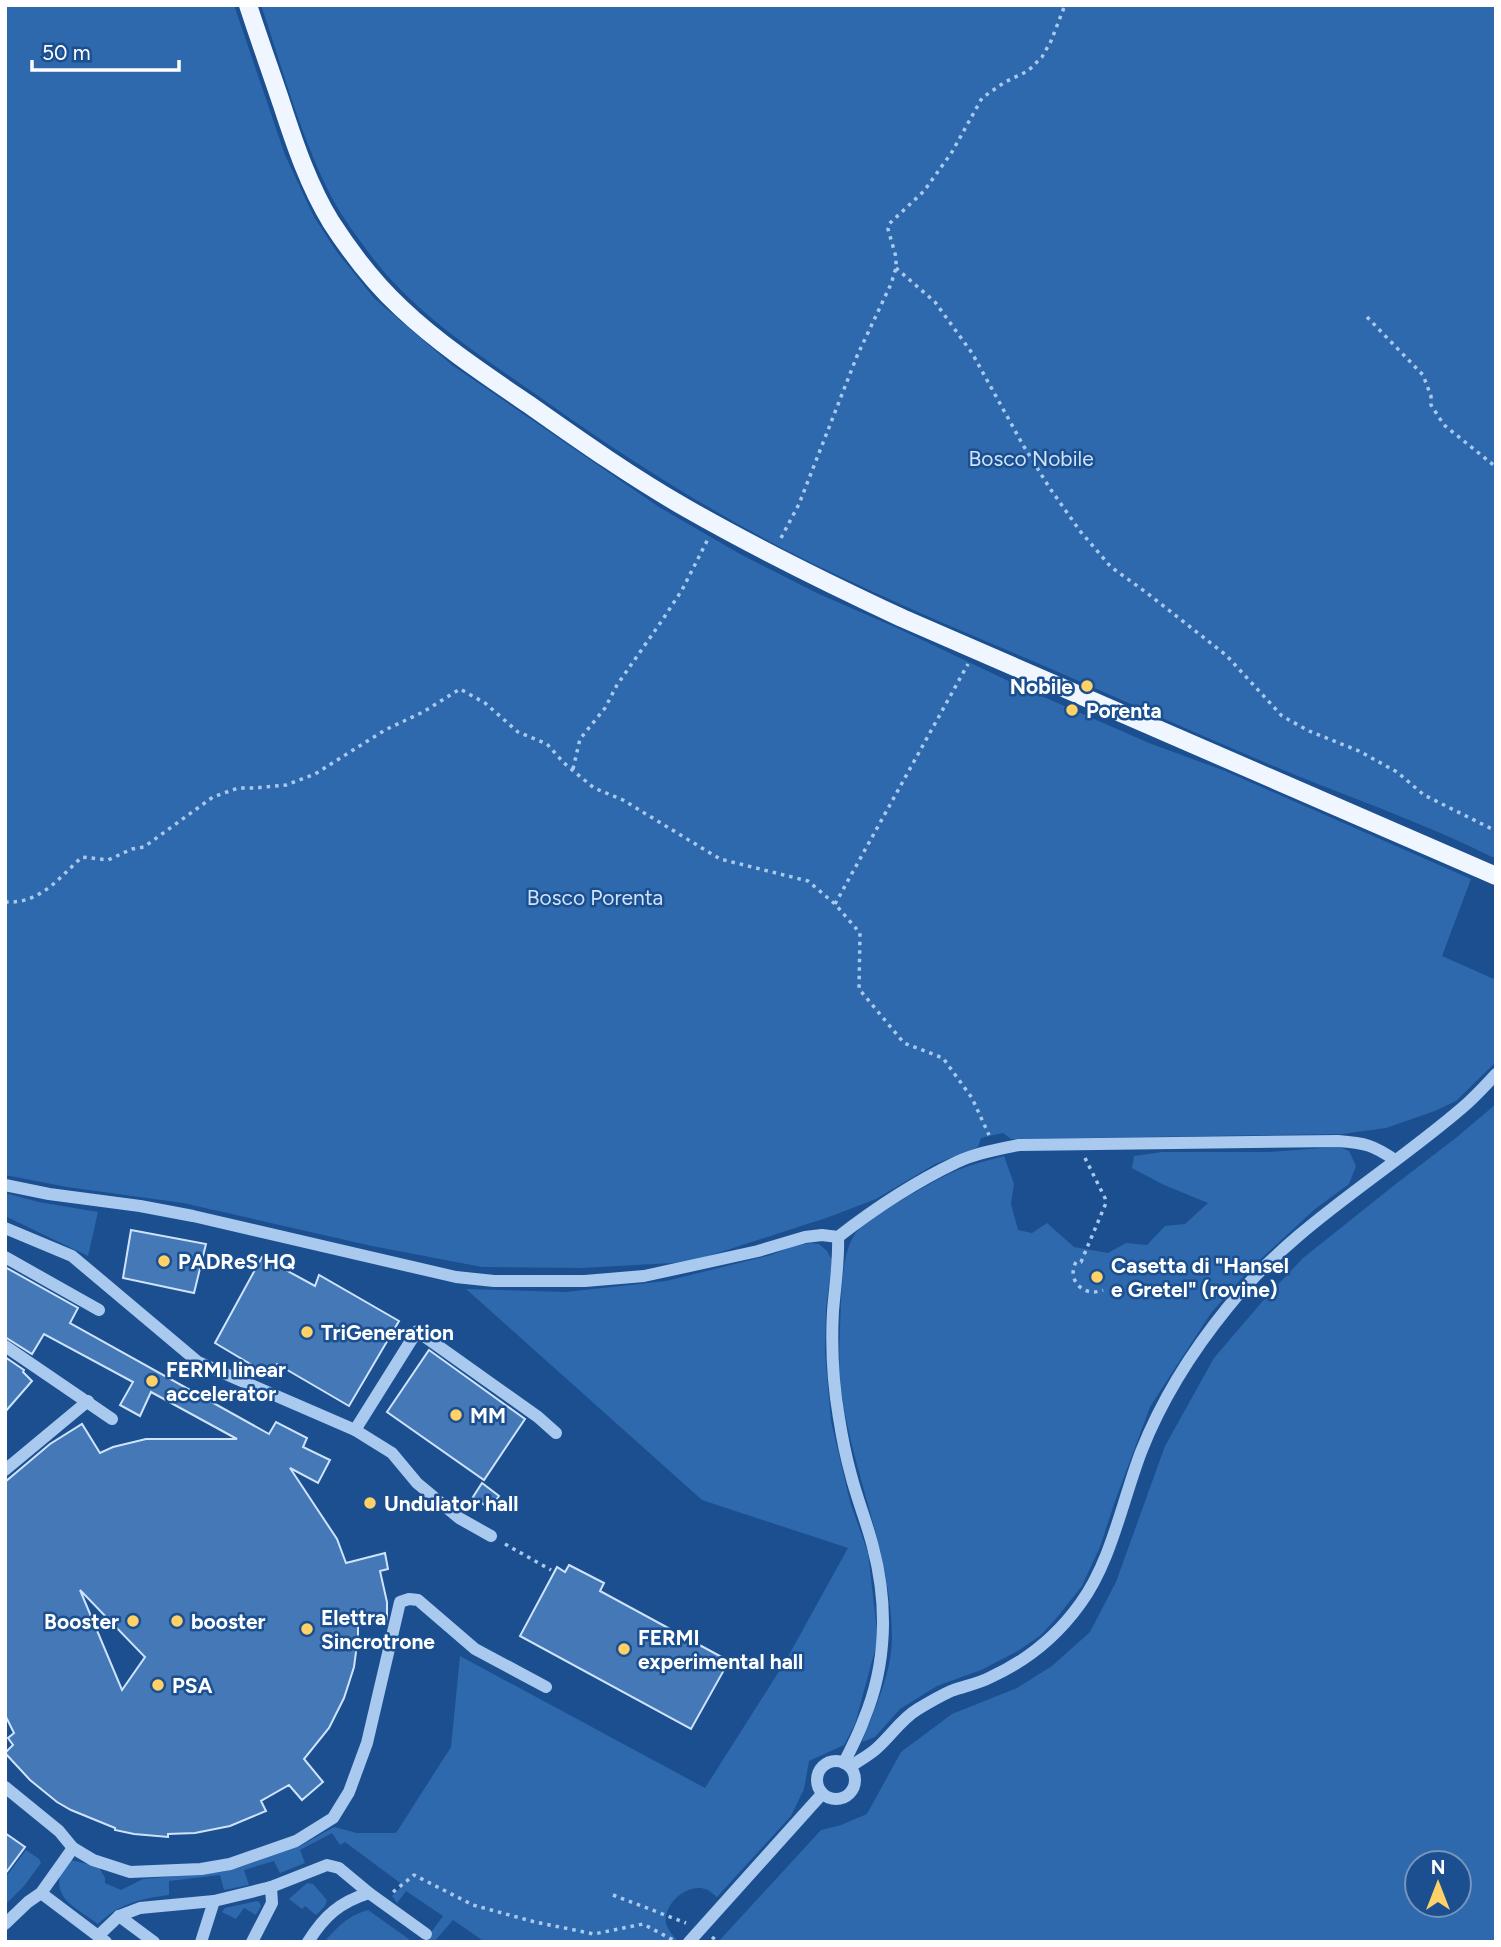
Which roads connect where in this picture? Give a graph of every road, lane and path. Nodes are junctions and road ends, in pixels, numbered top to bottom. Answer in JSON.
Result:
{"nodes":[{"id":1,"x":248,"y":5,"type":"edge"},
{"id":2,"x":1065,"y":5,"type":"edge"},
{"id":3,"x":896,"y":268,"type":"junction"},
{"id":4,"x":1367,"y":317,"type":"dead end"},
{"id":5,"x":1496,"y":467,"type":"edge"},
{"id":6,"x":715,"y":524,"type":"junction"},
{"id":7,"x":773,"y":556,"type":"junction"},
{"id":8,"x":976,"y":650,"type":"junction"},
{"id":9,"x":573,"y":769,"type":"junction"},
{"id":10,"x":1496,"y":831,"type":"edge"},
{"id":11,"x":1496,"y":876,"type":"edge"},
{"id":12,"x":5,"y":902,"type":"edge"},
{"id":13,"x":835,"y":904,"type":"junction"},
{"id":14,"x":1496,"y":1074,"type":"edge"},
{"id":15,"x":1083,"y":1146,"type":"junction"},
{"id":16,"x":996,"y":1150,"type":"junction"},
{"id":17,"x":1395,"y":1160,"type":"junction"},
{"id":18,"x":5,"y":1185,"type":"edge"},
{"id":19,"x":5,"y":1228,"type":"edge"},
{"id":20,"x":838,"y":1237,"type":"junction"},
{"id":21,"x":5,"y":1257,"type":"edge"},
{"id":22,"x":1103,"y":1290,"type":"dead end"},
{"id":23,"x":99,"y":1310,"type":"dead end"},
{"id":24,"x":5,"y":1346,"type":"edge"},
{"id":25,"x":88,"y":1401,"type":"junction"},
{"id":26,"x":112,"y":1419,"type":"dead end"},
{"id":27,"x":355,"y":1430,"type":"junction"},
{"id":28,"x":556,"y":1433,"type":"dead end"},
{"id":29,"x":5,"y":1470,"type":"edge"},
{"id":30,"x":491,"y":1536,"type":"joint"},
{"id":31,"x":551,"y":1570,"type":"dead end"},
{"id":32,"x":546,"y":1687,"type":"dead end"},
{"id":33,"x":847,"y":1765,"type":"junction"},
{"id":34,"x":5,"y":1787,"type":"edge"},
{"id":35,"x":822,"y":1794,"type":"junction"},
{"id":36,"x":73,"y":1848,"type":"junction"},
{"id":37,"x":271,"y":1887,"type":"junction"},
{"id":38,"x":41,"y":1893,"type":"junction"},
{"id":39,"x":369,"y":1893,"type":"junction"},
{"id":40,"x":613,"y":1895,"type":"dead end"},
{"id":41,"x":214,"y":1900,"type":"junction"},
{"id":42,"x":382,"y":1902,"type":"junction"},
{"id":43,"x":119,"y":1916,"type":"junction"},
{"id":44,"x":5,"y":1924,"type":"edge"},
{"id":45,"x":426,"y":1934,"type":"dead end"},
{"id":46,"x":697,"y":1937,"type":"edge"},
{"id":47,"x":102,"y":1939,"type":"edge"},
{"id":48,"x":155,"y":1942,"type":"edge"},
{"id":49,"x":201,"y":1942,"type":"edge"},
{"id":50,"x":252,"y":1942,"type":"edge"},
{"id":51,"x":309,"y":1942,"type":"edge"},
{"id":52,"x":677,"y":1942,"type":"edge"}],
"edges":[{"from":1,"to":6,"type":"main road"},
{"from":2,"to":3,"type":"path"},
{"from":3,"to":7,"type":"path"},
{"from":3,"to":10,"type":"path"},
{"from":4,"to":5,"type":"path"},
{"from":6,"to":7,"type":"main road"},
{"from":6,"to":9,"type":"path"},
{"from":7,"to":8,"type":"main road"},
{"from":8,"to":11,"type":"main road"},
{"from":8,"to":13,"type":"path"},
{"from":9,"to":12,"type":"path"},
{"from":9,"to":13,"type":"path"},
{"from":13,"to":16,"type":"path"},
{"from":14,"to":17,"type":"street"},
{"from":15,"to":16,"type":"street"},
{"from":15,"to":17,"type":"street"},
{"from":15,"to":22,"type":"path"},
{"from":16,"to":20,"type":"street"},
{"from":17,"to":33,"type":"street"},
{"from":18,"to":20,"type":"street"},
{"from":19,"to":27,"type":"street"},
{"from":20,"to":33,"type":"street"},
{"from":21,"to":23,"type":"street"},
{"from":24,"to":25,"type":"street"},
{"from":25,"to":26,"type":"street"},
{"from":25,"to":29,"type":"street"},
{"from":27,"to":28,"type":"street"},
{"from":27,"to":30,"type":"street"},
{"from":30,"to":31,"type":"path"},
{"from":32,"to":36,"type":"street"},
{"from":33,"to":35,"type":"street"},
{"from":33,"to":35,"type":"street"},
{"from":34,"to":36,"type":"street"},
{"from":35,"to":46,"type":"street"},
{"from":36,"to":38,"type":"street"},
{"from":37,"to":39,"type":"street"},
{"from":37,"to":41,"type":"street"},
{"from":37,"to":50,"type":"street"},
{"from":38,"to":44,"type":"street"},
{"from":38,"to":47,"type":"street"},
{"from":39,"to":42,"type":"street"},
{"from":39,"to":51,"type":"street"},
{"from":40,"to":46,"type":"path"},
{"from":41,"to":43,"type":"street"},
{"from":41,"to":49,"type":"street"},
{"from":42,"to":45,"type":"street"},
{"from":42,"to":52,"type":"path"},
{"from":43,"to":47,"type":"street"},
{"from":43,"to":48,"type":"street"}]}
